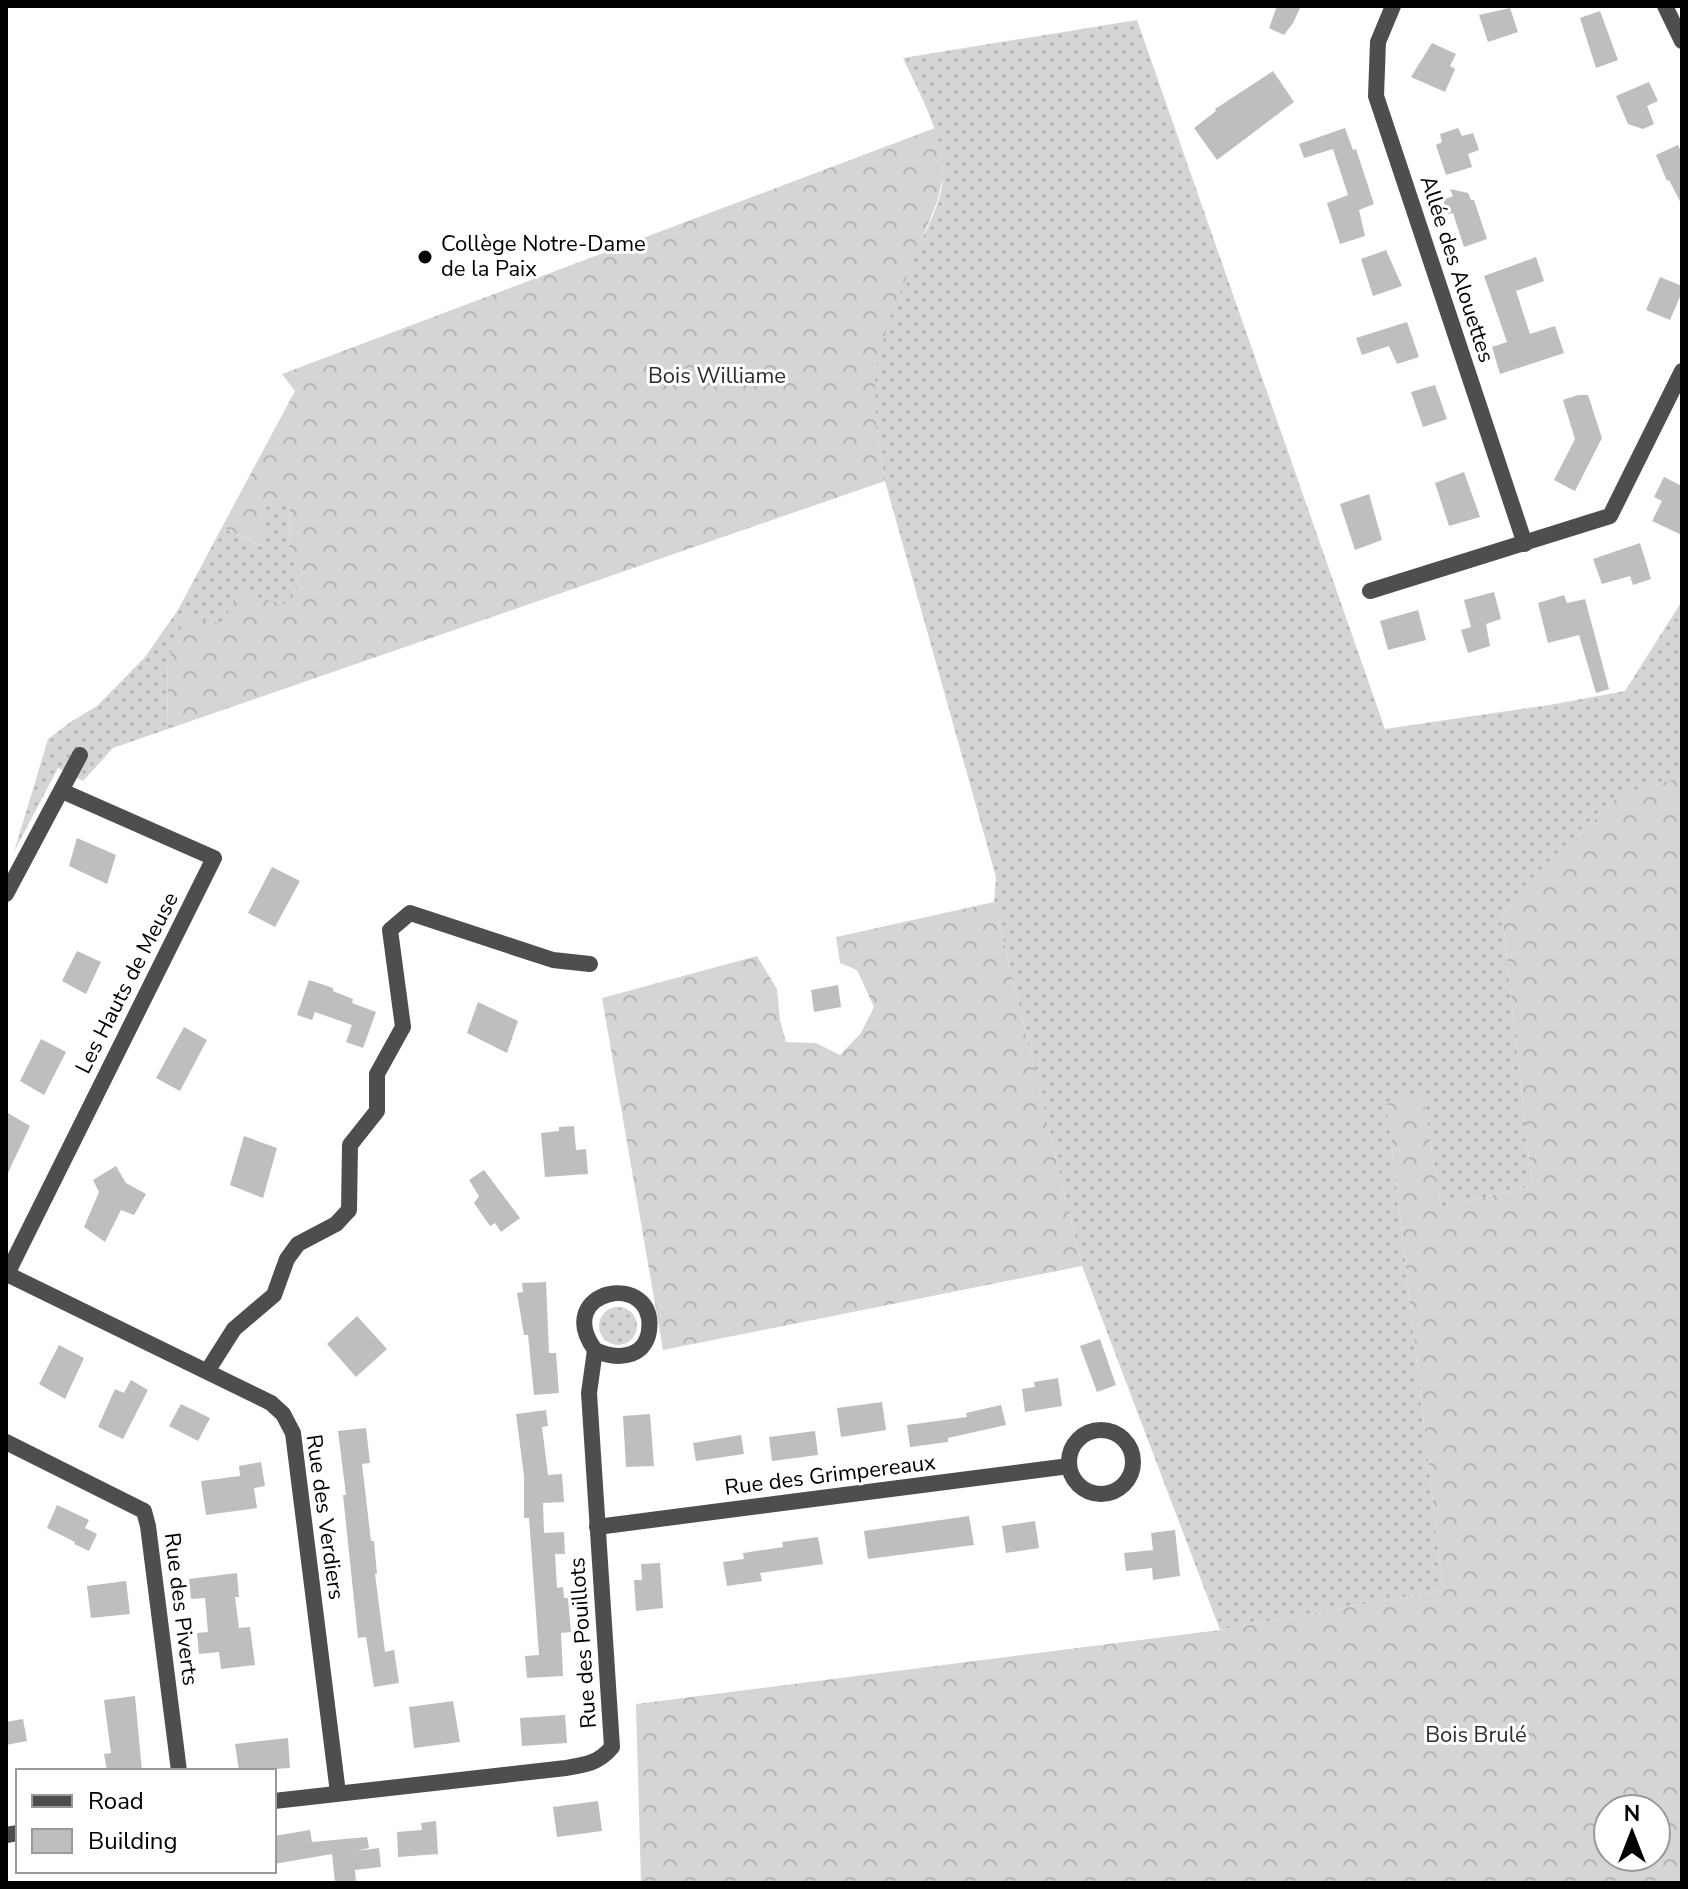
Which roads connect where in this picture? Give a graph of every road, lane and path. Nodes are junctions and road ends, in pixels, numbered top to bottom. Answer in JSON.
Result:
{"nodes":[{"id":1,"x":1393,"y":6,"type":"edge"},
{"id":2,"x":1665,"y":6,"type":"edge"},
{"id":3,"x":1682,"y":41,"type":"edge"},
{"id":4,"x":1682,"y":371,"type":"edge"},
{"id":5,"x":1525,"y":544,"type":"junction"},
{"id":6,"x":1370,"y":591,"type":"dead end"},
{"id":7,"x":80,"y":755,"type":"dead end"},
{"id":8,"x":62,"y":791,"type":"junction"},
{"id":9,"x":6,"y":894,"type":"edge"},
{"id":10,"x":590,"y":964,"type":"dead end"},
{"id":11,"x":7,"y":1275,"type":"edge"},
{"id":12,"x":595,"y":1350,"type":"junction"},
{"id":13,"x":208,"y":1370,"type":"junction"},
{"id":14,"x":6,"y":1442,"type":"edge"},
{"id":15,"x":1069,"y":1466,"type":"junction"},
{"id":16,"x":597,"y":1527,"type":"junction"},
{"id":17,"x":179,"y":1769,"type":"edge"},
{"id":18,"x":338,"y":1793,"type":"junction"},
{"id":19,"x":276,"y":1801,"type":"edge"}],
"edges":[{"from":1,"to":5,"type":"street","name":"Allée des Alouettes"},
{"from":2,"to":3,"type":"street"},
{"from":4,"to":5,"type":"street"},
{"from":5,"to":6,"type":"street"},
{"from":7,"to":8,"type":"street"},
{"from":8,"to":9,"type":"street"},
{"from":8,"to":11,"type":"street","name":"Les Hauts de Meuse"},
{"from":10,"to":13,"type":"street"},
{"from":11,"to":13,"type":"street","name":"Rue des Verdiers"},
{"from":12,"to":12,"type":"street","name":"Rue des Pouillots"},
{"from":12,"to":16,"type":"street","name":"Rue des Pouillots"},
{"from":13,"to":18,"type":"street","name":"Rue des Verdiers"},
{"from":14,"to":17,"type":"street","name":"Rue des Piverts"},
{"from":15,"to":15,"type":"street"},
{"from":15,"to":16,"type":"street","name":"Rue des Grimpereaux"},
{"from":16,"to":18,"type":"street","name":"Rue des Pouillots"},
{"from":18,"to":19,"type":"street"}]}
